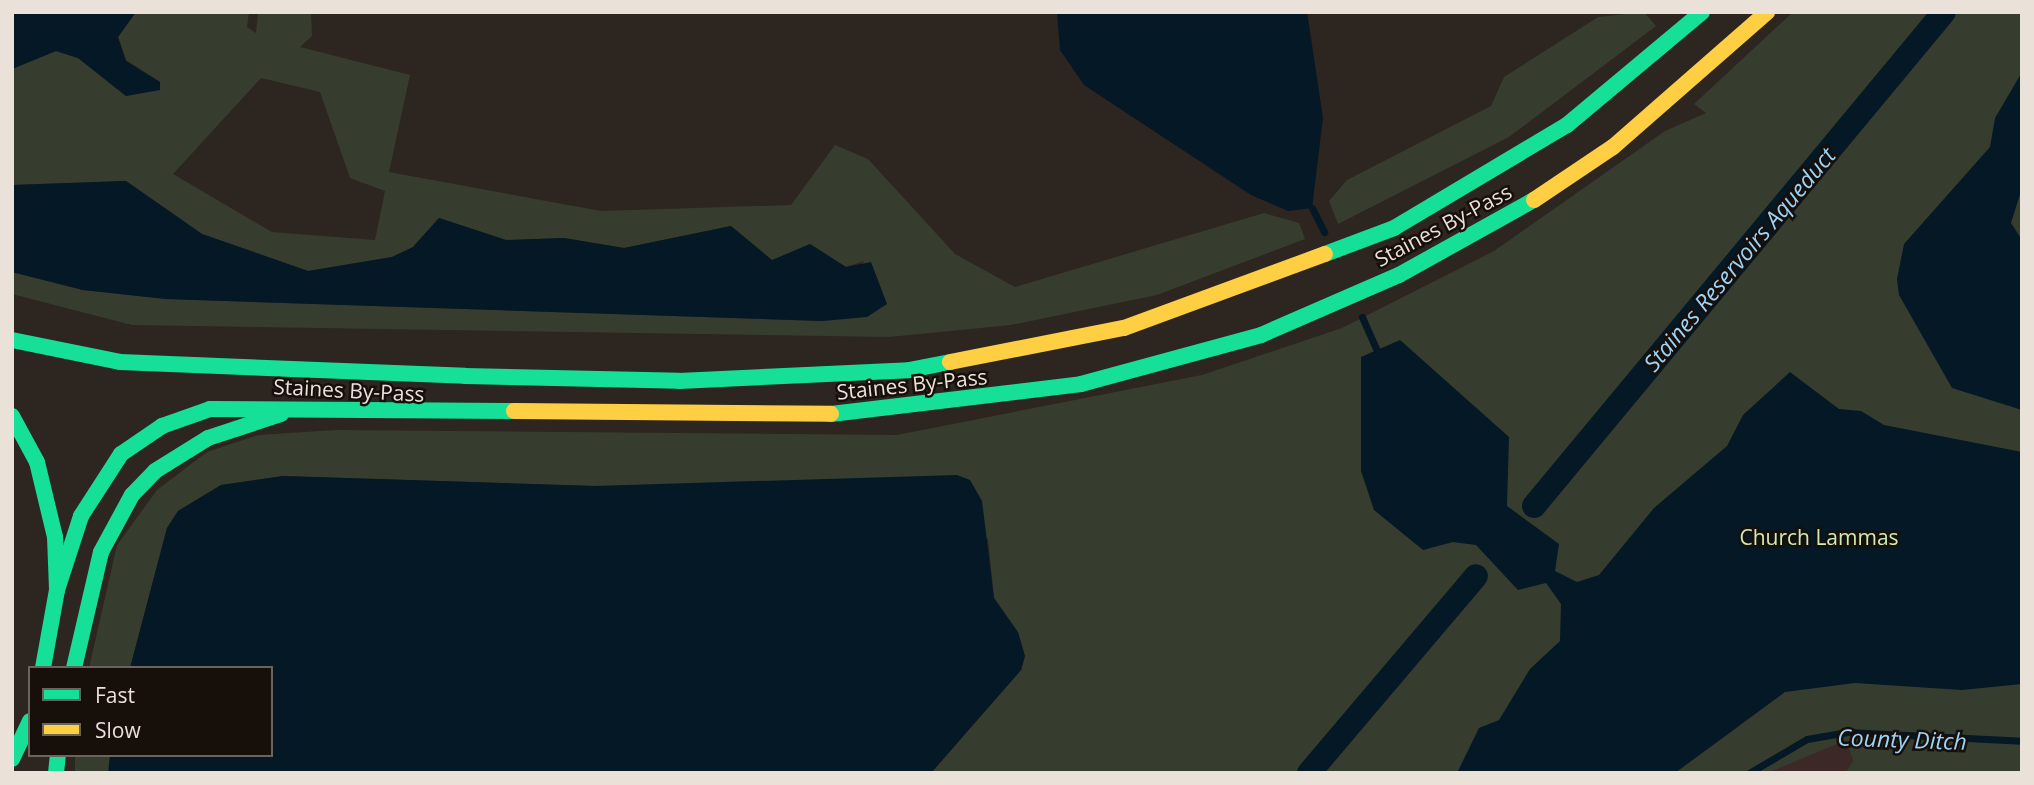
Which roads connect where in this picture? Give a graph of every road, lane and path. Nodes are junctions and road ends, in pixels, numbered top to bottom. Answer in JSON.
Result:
{"nodes":[{"id":1,"x":1702,"y":12,"type":"edge"},
{"id":2,"x":1767,"y":12,"type":"edge"},
{"id":3,"x":12,"y":340,"type":"edge"},
{"id":4,"x":293,"y":410,"type":"junction"},
{"id":5,"x":12,"y":416,"type":"edge"},
{"id":6,"x":57,"y":590,"type":"junction"},
{"id":7,"x":43,"y":666,"type":"edge"},
{"id":8,"x":74,"y":666,"type":"edge"},
{"id":9,"x":28,"y":725,"type":"edge"},
{"id":10,"x":12,"y":759,"type":"edge"}],
"edges":[{"from":1,"to":3,"type":"main road","name":"Staines By-Pass"},
{"from":2,"to":4,"type":"main road","name":"Staines By-Pass"},
{"from":4,"to":6,"type":"main road","name":"Staines By-Pass"},
{"from":4,"to":8,"type":"main road"},
{"from":5,"to":6,"type":"main road"},
{"from":6,"to":7,"type":"main road"},
{"from":9,"to":10,"type":"main road"}]}
